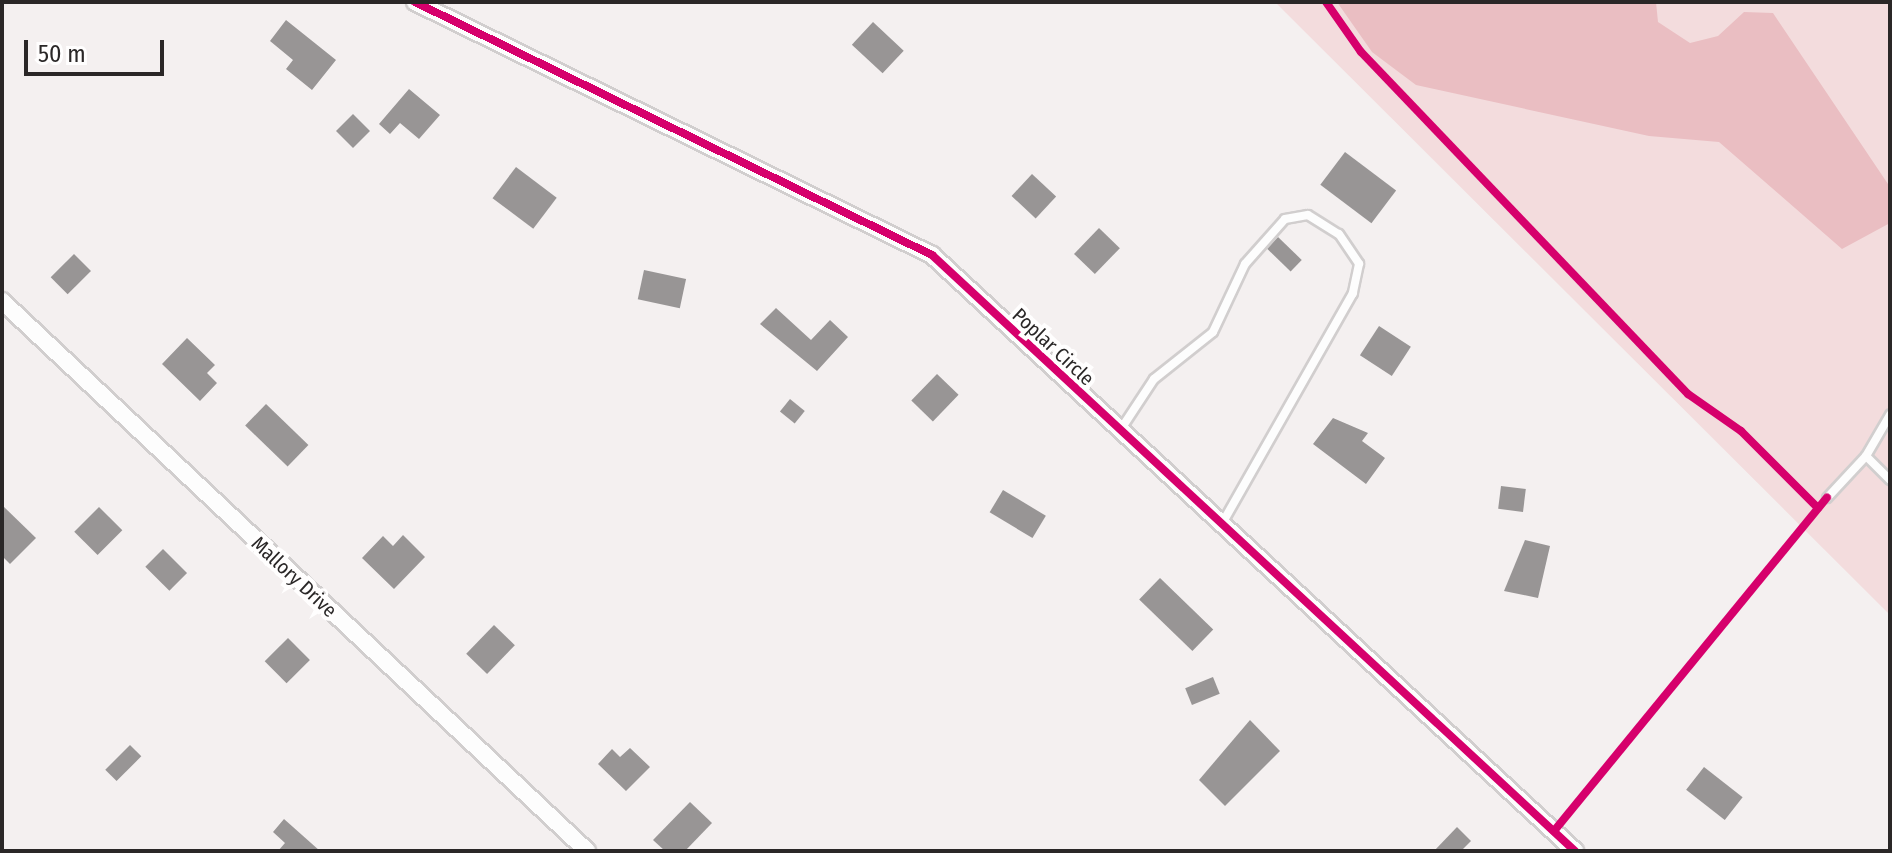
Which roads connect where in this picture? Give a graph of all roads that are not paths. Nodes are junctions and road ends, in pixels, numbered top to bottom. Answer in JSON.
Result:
{"nodes":[{"id":1,"x":415,"y":2,"type":"edge"},
{"id":2,"x":2,"y":301,"type":"edge"},
{"id":3,"x":1890,"y":415,"type":"edge"},
{"id":4,"x":1120,"y":430,"type":"junction"},
{"id":5,"x":1866,"y":456,"type":"junction"},
{"id":6,"x":1890,"y":480,"type":"edge"},
{"id":7,"x":1827,"y":498,"type":"dead end"},
{"id":8,"x":1219,"y":528,"type":"junction"},
{"id":9,"x":587,"y":851,"type":"edge"},
{"id":10,"x":1575,"y":851,"type":"edge"}],
"edges":[{"from":1,"to":4,"type":"street","name":"Poplar Circle"},
{"from":2,"to":9,"type":"street","name":"Mallory Drive"},
{"from":3,"to":5,"type":"lane"},
{"from":4,"to":8,"type":"street","name":"Poplar Circle"},
{"from":4,"to":8,"type":"lane"},
{"from":5,"to":6,"type":"lane"},
{"from":5,"to":7,"type":"lane"},
{"from":8,"to":10,"type":"street","name":"Poplar Circle"}]}
